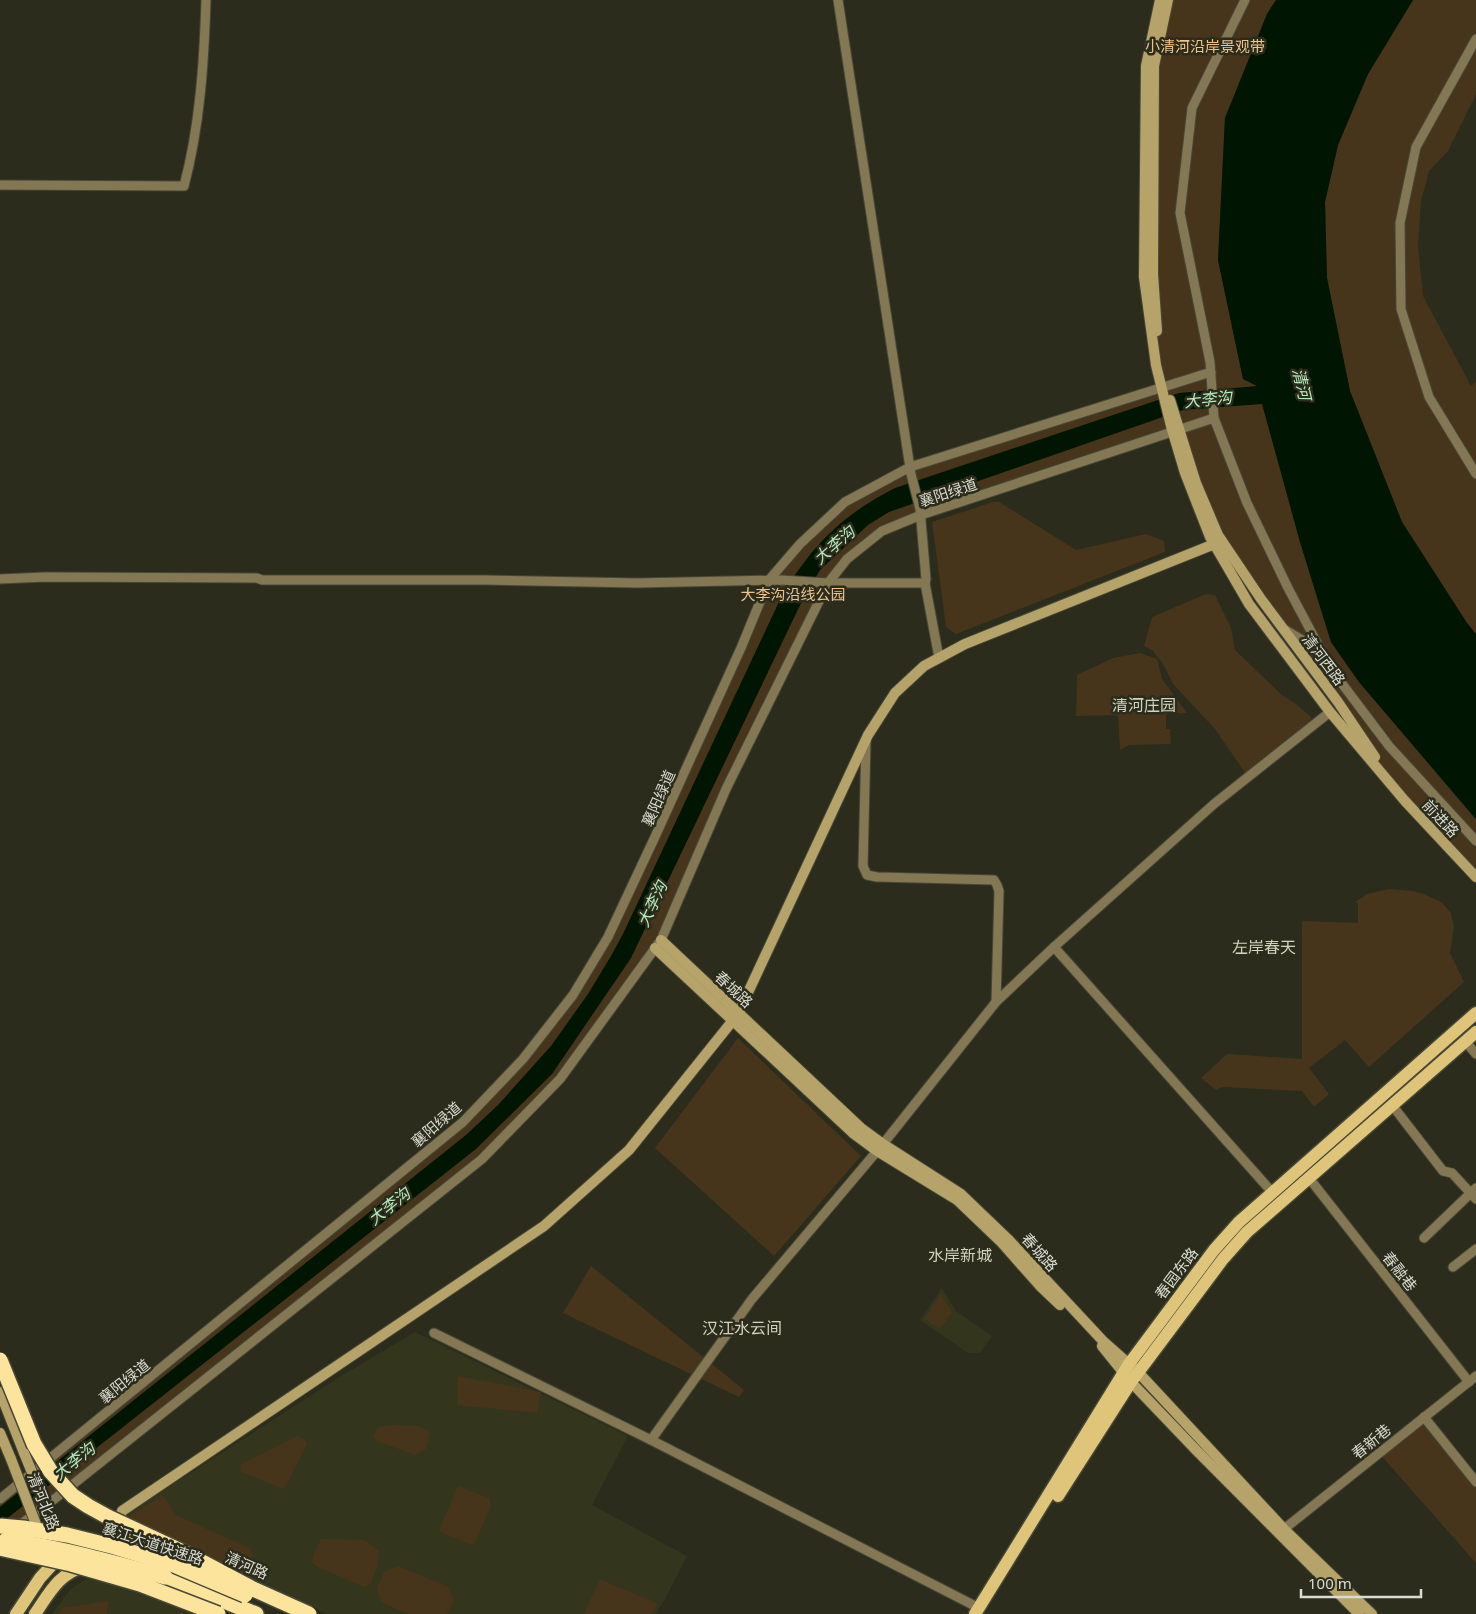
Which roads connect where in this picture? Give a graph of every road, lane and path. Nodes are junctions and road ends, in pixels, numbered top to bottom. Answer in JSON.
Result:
{"nodes":[{"id":1,"x":206,"y":0,"type":"edge"},
{"id":2,"x":838,"y":0,"type":"edge"},
{"id":3,"x":1160,"y":0,"type":"edge"},
{"id":4,"x":1168,"y":0,"type":"edge"},
{"id":5,"x":1245,"y":0,"type":"edge"},
{"id":6,"x":1476,"y":39,"type":"edge"},
{"id":7,"x":0,"y":185,"type":"edge"},
{"id":8,"x":1211,"y":374,"type":"junction"},
{"id":9,"x":1164,"y":390,"type":"junction"},
{"id":10,"x":1214,"y":415,"type":"junction"},
{"id":11,"x":1175,"y":428,"type":"junction"},
{"id":12,"x":910,"y":467,"type":"junction"},
{"id":13,"x":1476,"y":474,"type":"edge"},
{"id":14,"x":920,"y":512,"type":"junction"},
{"id":15,"x":1218,"y":540,"type":"junction"},
{"id":16,"x":0,"y":579,"type":"edge"},
{"id":17,"x":769,"y":580,"type":"junction"},
{"id":18,"x":828,"y":583,"type":"junction"},
{"id":19,"x":925,"y":583,"type":"junction"},
{"id":20,"x":1282,"y":627,"type":"junction"},
{"id":21,"x":1322,"y":652,"type":"junction"},
{"id":22,"x":939,"y":658,"type":"junction"},
{"id":23,"x":1330,"y":712,"type":"junction"},
{"id":24,"x":866,"y":741,"type":"junction"},
{"id":25,"x":1405,"y":801,"type":"junction"},
{"id":26,"x":1476,"y":841,"type":"edge"},
{"id":27,"x":1476,"y":877,"type":"edge"},
{"id":28,"x":658,"y":944,"type":"junction"},
{"id":29,"x":1054,"y":947,"type":"junction"},
{"id":30,"x":996,"y":1002,"type":"junction"},
{"id":31,"x":1476,"y":1013,"type":"edge"},
{"id":32,"x":735,"y":1017,"type":"junction"},
{"id":33,"x":1476,"y":1032,"type":"edge"},
{"id":34,"x":1466,"y":1042,"type":"junction"},
{"id":35,"x":1476,"y":1054,"type":"edge"},
{"id":36,"x":1392,"y":1105,"type":"junction"},
{"id":37,"x":880,"y":1148,"type":"junction"},
{"id":38,"x":1309,"y":1178,"type":"junction"},
{"id":39,"x":1272,"y":1192,"type":"junction"},
{"id":40,"x":1474,"y":1193,"type":"edge"},
{"id":41,"x":1424,"y":1238,"type":"dead end"},
{"id":42,"x":1476,"y":1249,"type":"edge"},
{"id":43,"x":1453,"y":1267,"type":"dead end"},
{"id":44,"x":434,"y":1333,"type":"dead end"},
{"id":45,"x":0,"y":1360,"type":"edge"},
{"id":46,"x":1130,"y":1373,"type":"junction"},
{"id":47,"x":1472,"y":1379,"type":"edge"},
{"id":48,"x":0,"y":1392,"type":"edge"},
{"id":49,"x":1424,"y":1417,"type":"junction"},
{"id":50,"x":0,"y":1433,"type":"edge"},
{"id":51,"x":651,"y":1440,"type":"junction"},
{"id":52,"x":1476,"y":1482,"type":"edge"},
{"id":53,"x":0,"y":1499,"type":"edge"},
{"id":54,"x":0,"y":1526,"type":"edge"},
{"id":55,"x":1284,"y":1529,"type":"junction"},
{"id":56,"x":113,"y":1539,"type":"junction"},
{"id":57,"x":0,"y":1540,"type":"edge"},
{"id":58,"x":0,"y":1548,"type":"edge"},
{"id":59,"x":69,"y":1552,"type":"junction"},
{"id":60,"x":54,"y":1561,"type":"junction"},
{"id":61,"x":82,"y":1567,"type":"junction"},
{"id":62,"x":62,"y":1578,"type":"junction"},
{"id":63,"x":979,"y":1612,"type":"edge"},
{"id":64,"x":16,"y":1614,"type":"edge"},
{"id":65,"x":35,"y":1614,"type":"edge"},
{"id":66,"x":218,"y":1614,"type":"edge"},
{"id":67,"x":242,"y":1614,"type":"edge"},
{"id":68,"x":256,"y":1614,"type":"edge"},
{"id":69,"x":290,"y":1614,"type":"edge"},
{"id":70,"x":309,"y":1614,"type":"edge"},
{"id":71,"x":317,"y":1614,"type":"edge"},
{"id":72,"x":1359,"y":1614,"type":"edge"},
{"id":73,"x":1372,"y":1614,"type":"edge"}],
"edges":[{"from":1,"to":7,"type":"street"},
{"from":2,"to":12,"type":"street"},
{"from":3,"to":9,"type":"street"},
{"from":4,"to":9,"type":"street"},
{"from":5,"to":8,"type":"street"},
{"from":6,"to":13,"type":"street"},
{"from":8,"to":9,"type":"street","name":"襄阳绿道"},
{"from":8,"to":10,"type":"street"},
{"from":9,"to":11,"type":"street"},
{"from":9,"to":12,"type":"street","name":"襄阳绿道"},
{"from":10,"to":11,"type":"street","name":"襄阳绿道"},
{"from":10,"to":21,"type":"street"},
{"from":11,"to":14,"type":"street","name":"襄阳绿道"},
{"from":11,"to":15,"type":"street"},
{"from":12,"to":14,"type":"street"},
{"from":12,"to":17,"type":"street","name":"襄阳绿道"},
{"from":14,"to":18,"type":"street","name":"襄阳绿道"},
{"from":14,"to":19,"type":"street"},
{"from":15,"to":20,"type":"street","name":"清河西路"},
{"from":15,"to":22,"type":"street"},
{"from":15,"to":23,"type":"street"},
{"from":16,"to":17,"type":"street"},
{"from":17,"to":18,"type":"street"},
{"from":17,"to":53,"type":"street","name":"襄阳绿道"},
{"from":18,"to":19,"type":"street"},
{"from":18,"to":28,"type":"street","name":"襄阳绿道"},
{"from":19,"to":22,"type":"street"},
{"from":20,"to":21,"type":"street"},
{"from":20,"to":25,"type":"street","name":"清河西路"},
{"from":21,"to":26,"type":"street"},
{"from":22,"to":24,"type":"street"},
{"from":23,"to":25,"type":"street"},
{"from":23,"to":29,"type":"street"},
{"from":24,"to":30,"type":"street"},
{"from":24,"to":32,"type":"street"},
{"from":25,"to":27,"type":"street","name":"前进路"},
{"from":28,"to":32,"type":"street","name":"春城路"},
{"from":28,"to":57,"type":"street","name":"襄阳绿道"},
{"from":29,"to":30,"type":"street"},
{"from":29,"to":39,"type":"street"},
{"from":30,"to":37,"type":"street"},
{"from":31,"to":39,"type":"main road","name":"春园东路"},
{"from":32,"to":37,"type":"street","name":"春城路"},
{"from":32,"to":56,"type":"street"},
{"from":33,"to":34,"type":"main road","name":"春园东路"},
{"from":34,"to":35,"type":"street"},
{"from":34,"to":36,"type":"main road","name":"春园东路"},
{"from":36,"to":38,"type":"main road","name":"春园东路"},
{"from":36,"to":40,"type":"street"},
{"from":37,"to":46,"type":"street","name":"春城路"},
{"from":37,"to":51,"type":"street"},
{"from":38,"to":46,"type":"main road","name":"春园东路"},
{"from":38,"to":47,"type":"street","name":"春融巷"},
{"from":39,"to":46,"type":"main road","name":"春园东路"},
{"from":40,"to":41,"type":"street"},
{"from":42,"to":43,"type":"street"},
{"from":44,"to":51,"type":"street"},
{"from":45,"to":70,"type":"highway","bridge":true},
{"from":46,"to":55,"type":"street","name":"春城路"},
{"from":46,"to":63,"type":"main road","name":"春园东路"},
{"from":46,"to":72,"type":"street","name":"春城路"},
{"from":47,"to":49,"type":"street","name":"春新巷"},
{"from":48,"to":59,"type":"street","name":"清河北路","bridge":true},
{"from":49,"to":52,"type":"street"},
{"from":49,"to":55,"type":"street","name":"春新巷"},
{"from":50,"to":60,"type":"street","name":"清河北路","bridge":true},
{"from":51,"to":63,"type":"street"},
{"from":54,"to":69,"type":"highway","name":"襄江大道快速路","bridge":true},
{"from":55,"to":73,"type":"street","name":"春城路"},
{"from":56,"to":59,"type":"main road","name":"清河路"},
{"from":56,"to":71,"type":"main road","name":"清河路"},
{"from":57,"to":68,"type":"highway","name":"襄江大道快速路","bridge":true},
{"from":58,"to":66,"type":"highway","bridge":true},
{"from":59,"to":60,"type":"main road","name":"清河路"},
{"from":59,"to":61,"type":"street","name":"清河北路"},
{"from":60,"to":62,"type":"street","name":"清河北路"},
{"from":60,"to":64,"type":"main road","name":"清河路"},
{"from":61,"to":62,"type":"main road"},
{"from":61,"to":67,"type":"main road"},
{"from":62,"to":65,"type":"main road"}]}
